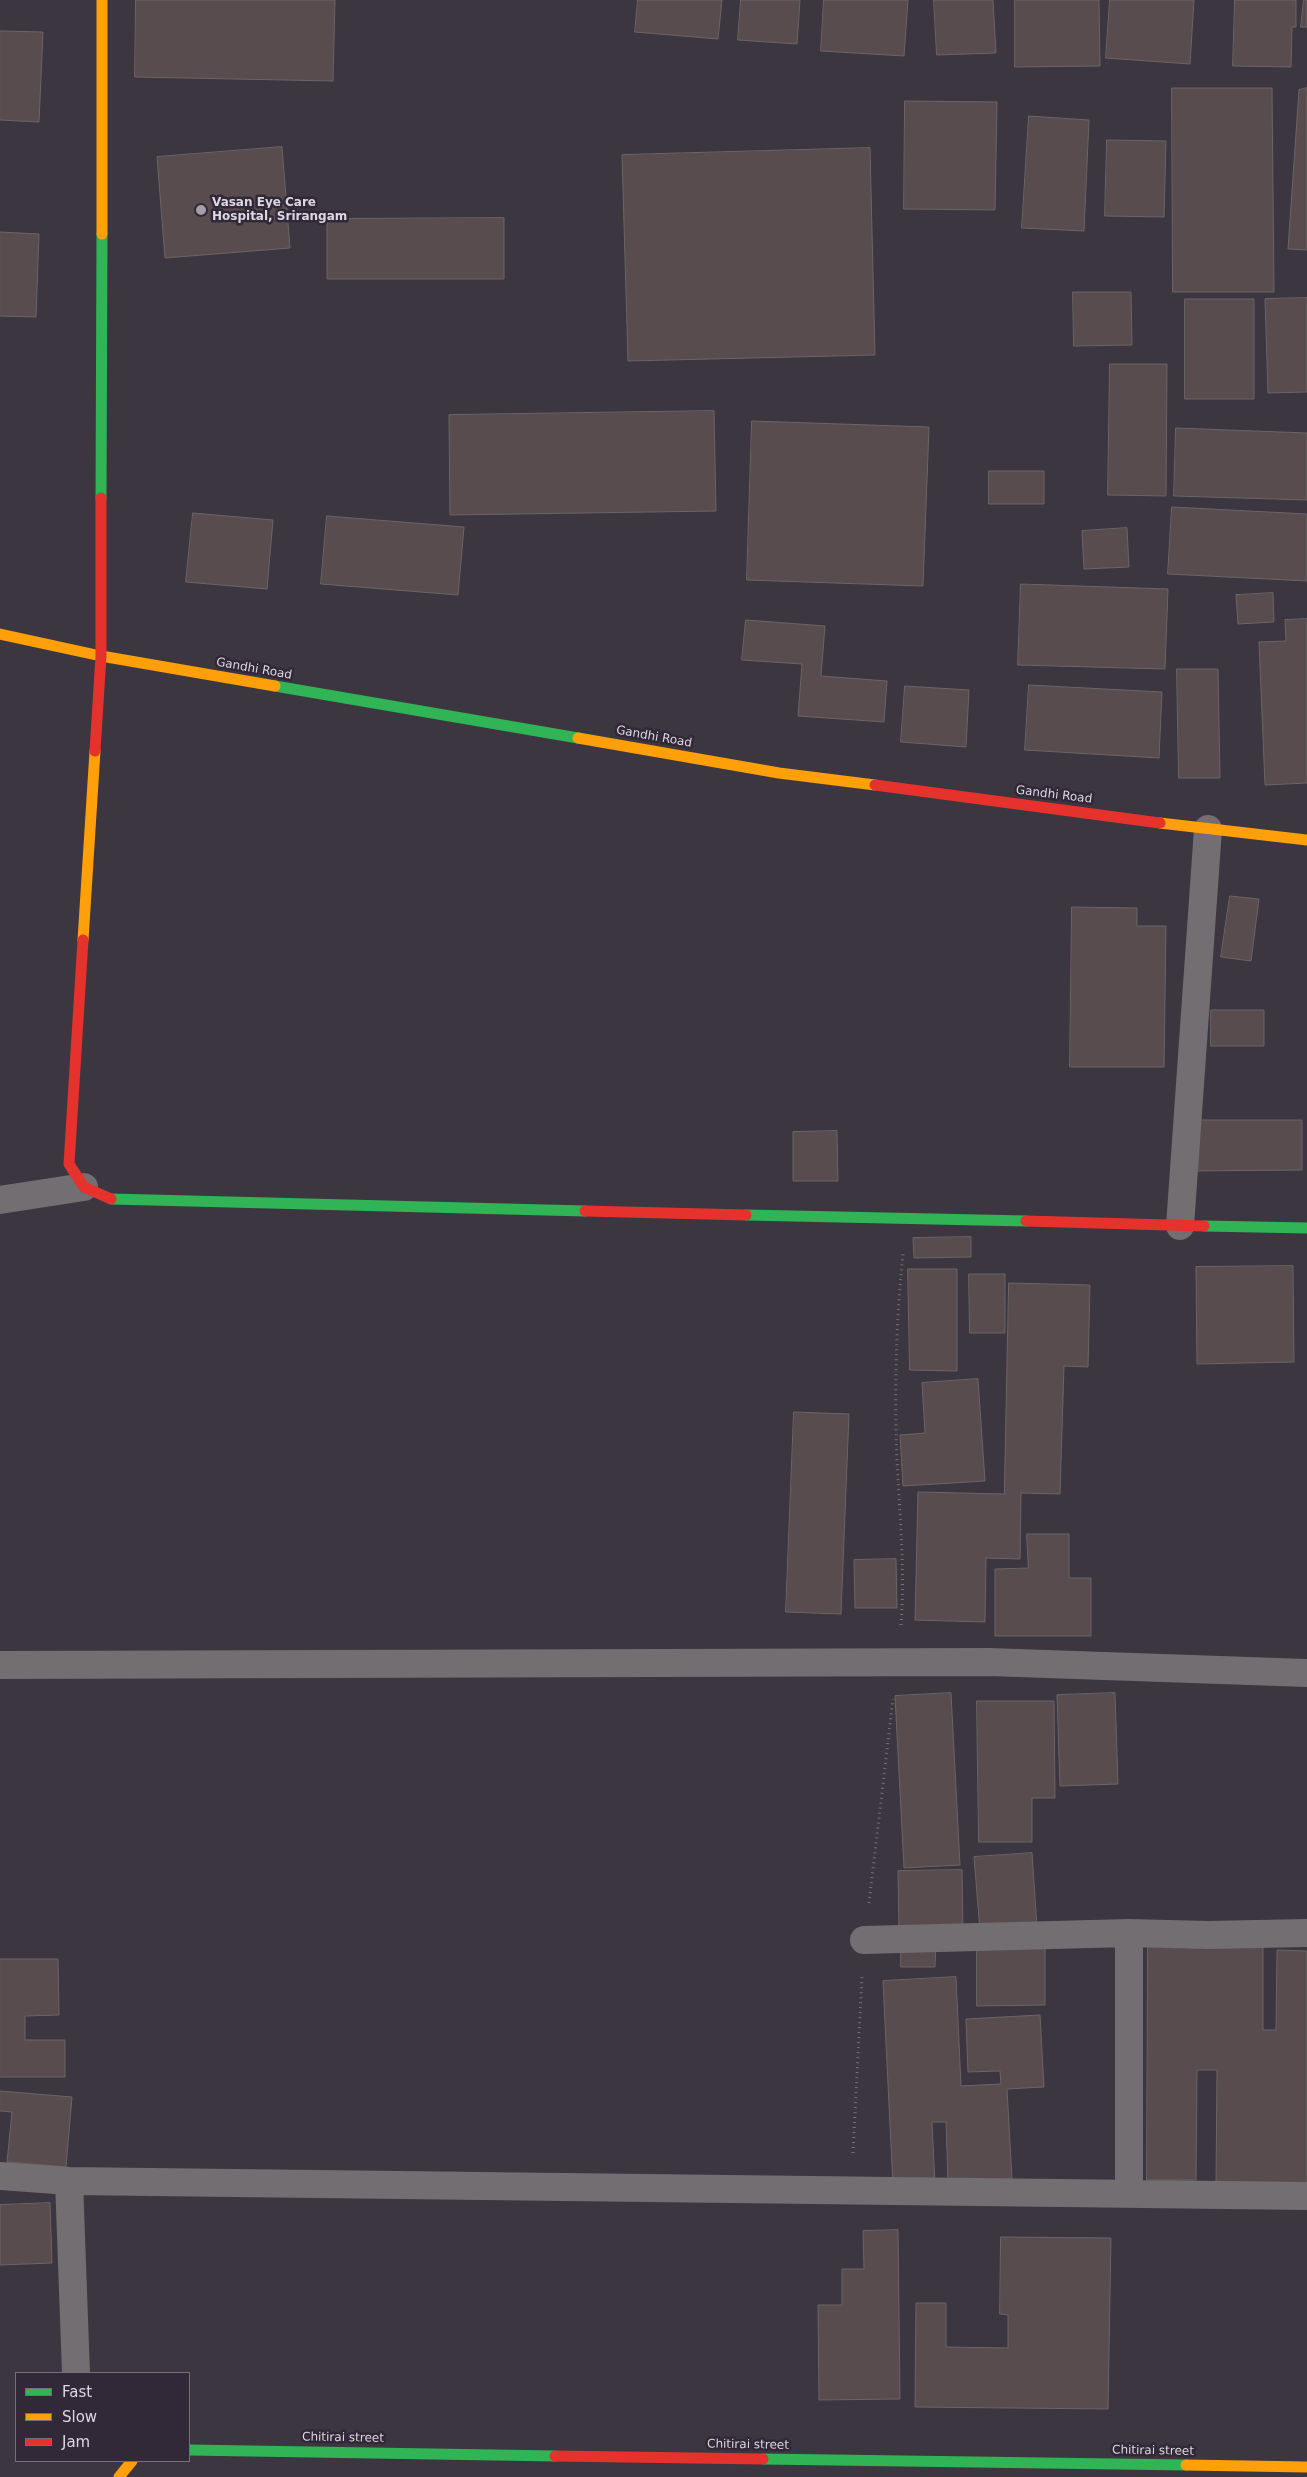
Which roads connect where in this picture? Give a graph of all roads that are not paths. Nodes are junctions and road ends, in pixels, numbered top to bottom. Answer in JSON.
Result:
{"nodes":[{"id":1,"x":102,"y":0,"type":"edge"},
{"id":2,"x":0,"y":634,"type":"edge"},
{"id":3,"x":101,"y":656,"type":"junction"},
{"id":4,"x":1208,"y":829,"type":"junction"},
{"id":5,"x":1307,"y":840,"type":"edge"},
{"id":6,"x":84,"y":1187,"type":"junction"},
{"id":7,"x":0,"y":1200,"type":"edge"},
{"id":8,"x":1180,"y":1226,"type":"junction"},
{"id":9,"x":1307,"y":1228,"type":"edge"},
{"id":10,"x":0,"y":1665,"type":"edge"},
{"id":11,"x":1307,"y":1673,"type":"edge"},
{"id":12,"x":1129,"y":1933,"type":"junction"},
{"id":13,"x":1307,"y":1933,"type":"edge"},
{"id":14,"x":864,"y":1940,"type":"road end"},
{"id":15,"x":0,"y":2176,"type":"edge"},
{"id":16,"x":69,"y":2181,"type":"junction"},
{"id":17,"x":1129,"y":2194,"type":"junction"},
{"id":18,"x":1307,"y":2196,"type":"edge"},
{"id":19,"x":76,"y":2372,"type":"edge"},
{"id":20,"x":190,"y":2450,"type":"edge"},
{"id":21,"x":1307,"y":2467,"type":"edge"}],
"edges":[{"from":1,"to":3,"type":"street"},
{"from":2,"to":3,"type":"street","name":"Gandhi Road"},
{"from":3,"to":4,"type":"street","name":"Gandhi Road"},
{"from":3,"to":6,"type":"street"},
{"from":4,"to":5,"type":"street","name":"Gandhi Road"},
{"from":4,"to":8,"type":"street"},
{"from":6,"to":7,"type":"street"},
{"from":6,"to":8,"type":"street"},
{"from":8,"to":9,"type":"street"},
{"from":10,"to":11,"type":"street"},
{"from":12,"to":13,"type":"street"},
{"from":12,"to":14,"type":"street"},
{"from":12,"to":17,"type":"street"},
{"from":15,"to":16,"type":"street"},
{"from":16,"to":17,"type":"street"},
{"from":16,"to":19,"type":"street"},
{"from":17,"to":18,"type":"street"},
{"from":20,"to":21,"type":"street","name":"Chitirai street"}]}
